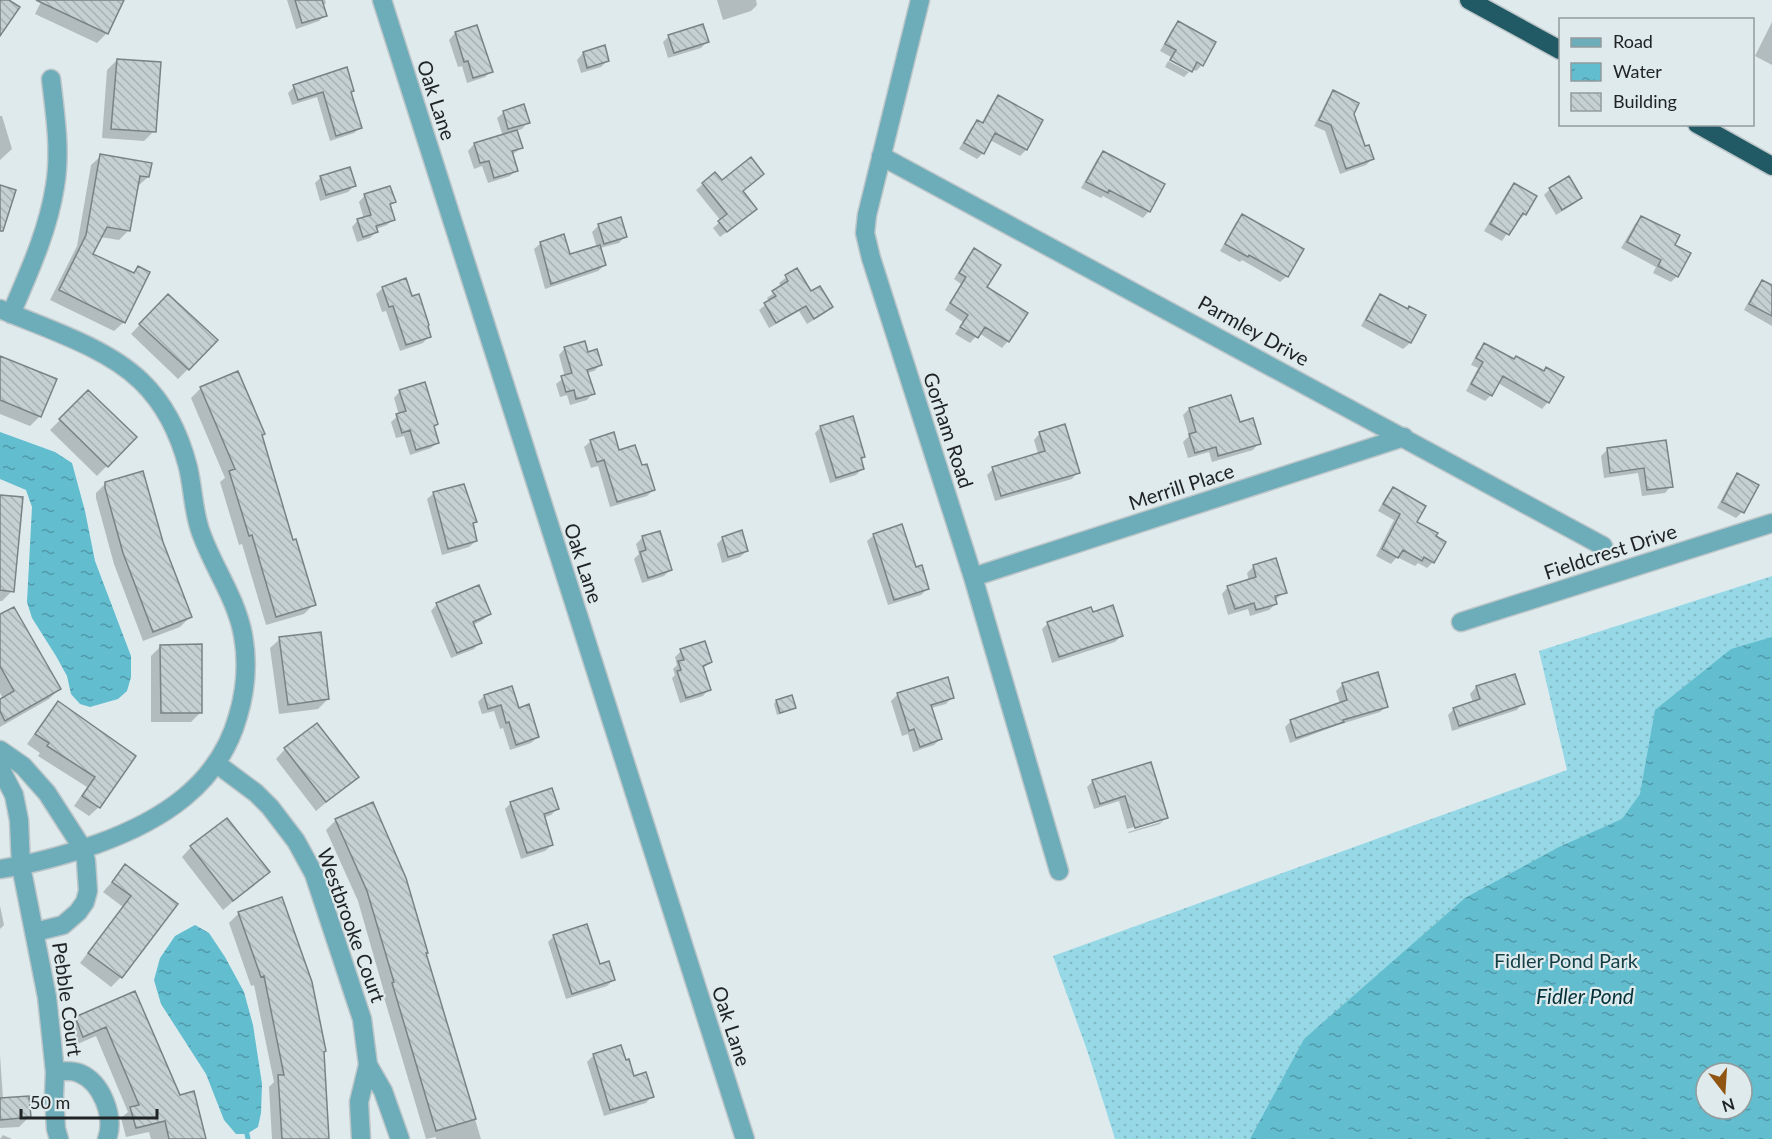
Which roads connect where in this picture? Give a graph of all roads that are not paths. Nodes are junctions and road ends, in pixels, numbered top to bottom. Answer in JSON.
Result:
{"nodes":[{"id":1,"x":382,"y":0,"type":"edge"},
{"id":2,"x":920,"y":0,"type":"edge"},
{"id":3,"x":1469,"y":0,"type":"edge"},
{"id":4,"x":1559,"y":49,"type":"edge"},
{"id":5,"x":51,"y":79,"type":"dead end"},
{"id":6,"x":1701,"y":126,"type":"edge"},
{"id":7,"x":881,"y":156,"type":"junction"},
{"id":8,"x":1772,"y":166,"type":"edge"},
{"id":9,"x":5,"y":311,"type":"edge"},
{"id":10,"x":1404,"y":437,"type":"junction"},
{"id":11,"x":1772,"y":523,"type":"edge"},
{"id":12,"x":1603,"y":546,"type":"dead end"},
{"id":13,"x":973,"y":577,"type":"junction"},
{"id":14,"x":1461,"y":622,"type":"dead end"},
{"id":15,"x":0,"y":750,"type":"edge"},
{"id":16,"x":217,"y":764,"type":"junction"},
{"id":17,"x":0,"y":768,"type":"edge"},
{"id":18,"x":82,"y":849,"type":"junction"},
{"id":19,"x":21,"y":866,"type":"junction"},
{"id":20,"x":0,"y":869,"type":"edge"},
{"id":21,"x":1059,"y":871,"type":"dead end"},
{"id":22,"x":35,"y":932,"type":"junction"},
{"id":23,"x":368,"y":1065,"type":"junction"},
{"id":24,"x":55,"y":1072,"type":"junction"},
{"id":25,"x":59,"y":1139,"type":"edge"},
{"id":26,"x":107,"y":1139,"type":"edge"},
{"id":27,"x":361,"y":1139,"type":"edge"},
{"id":28,"x":400,"y":1139,"type":"edge"},
{"id":29,"x":745,"y":1139,"type":"edge"}],
"edges":[{"from":1,"to":29,"type":"street","name":"Oak Lane"},
{"from":2,"to":7,"type":"street","name":"Gorham Road"},
{"from":3,"to":4,"type":"highway"},
{"from":5,"to":9,"type":"street"},
{"from":6,"to":8,"type":"highway"},
{"from":7,"to":10,"type":"street","name":"Parmley Drive"},
{"from":7,"to":13,"type":"street","name":"Gorham Road"},
{"from":9,"to":16,"type":"street"},
{"from":10,"to":12,"type":"street","name":"Parmley Drive"},
{"from":10,"to":13,"type":"street","name":"Merrill Place"},
{"from":11,"to":14,"type":"street","name":"Fieldcrest Drive"},
{"from":13,"to":21,"type":"street","name":"Gorham Road"},
{"from":15,"to":18,"type":"street"},
{"from":16,"to":18,"type":"street"},
{"from":16,"to":23,"type":"street","name":"Westbrooke Court"},
{"from":17,"to":19,"type":"street","name":"Pebble Court"},
{"from":18,"to":19,"type":"street"},
{"from":18,"to":22,"type":"street","name":"Pebble Court"},
{"from":19,"to":20,"type":"street"},
{"from":19,"to":22,"type":"street","name":"Pebble Court"},
{"from":22,"to":24,"type":"street","name":"Pebble Court"},
{"from":23,"to":27,"type":"street","name":"Westbrooke Court"},
{"from":23,"to":28,"type":"street","name":"Westbrooke Court"},
{"from":24,"to":25,"type":"street","name":"Pebble Court"},
{"from":24,"to":26,"type":"street","name":"Pebble Court"}]}
